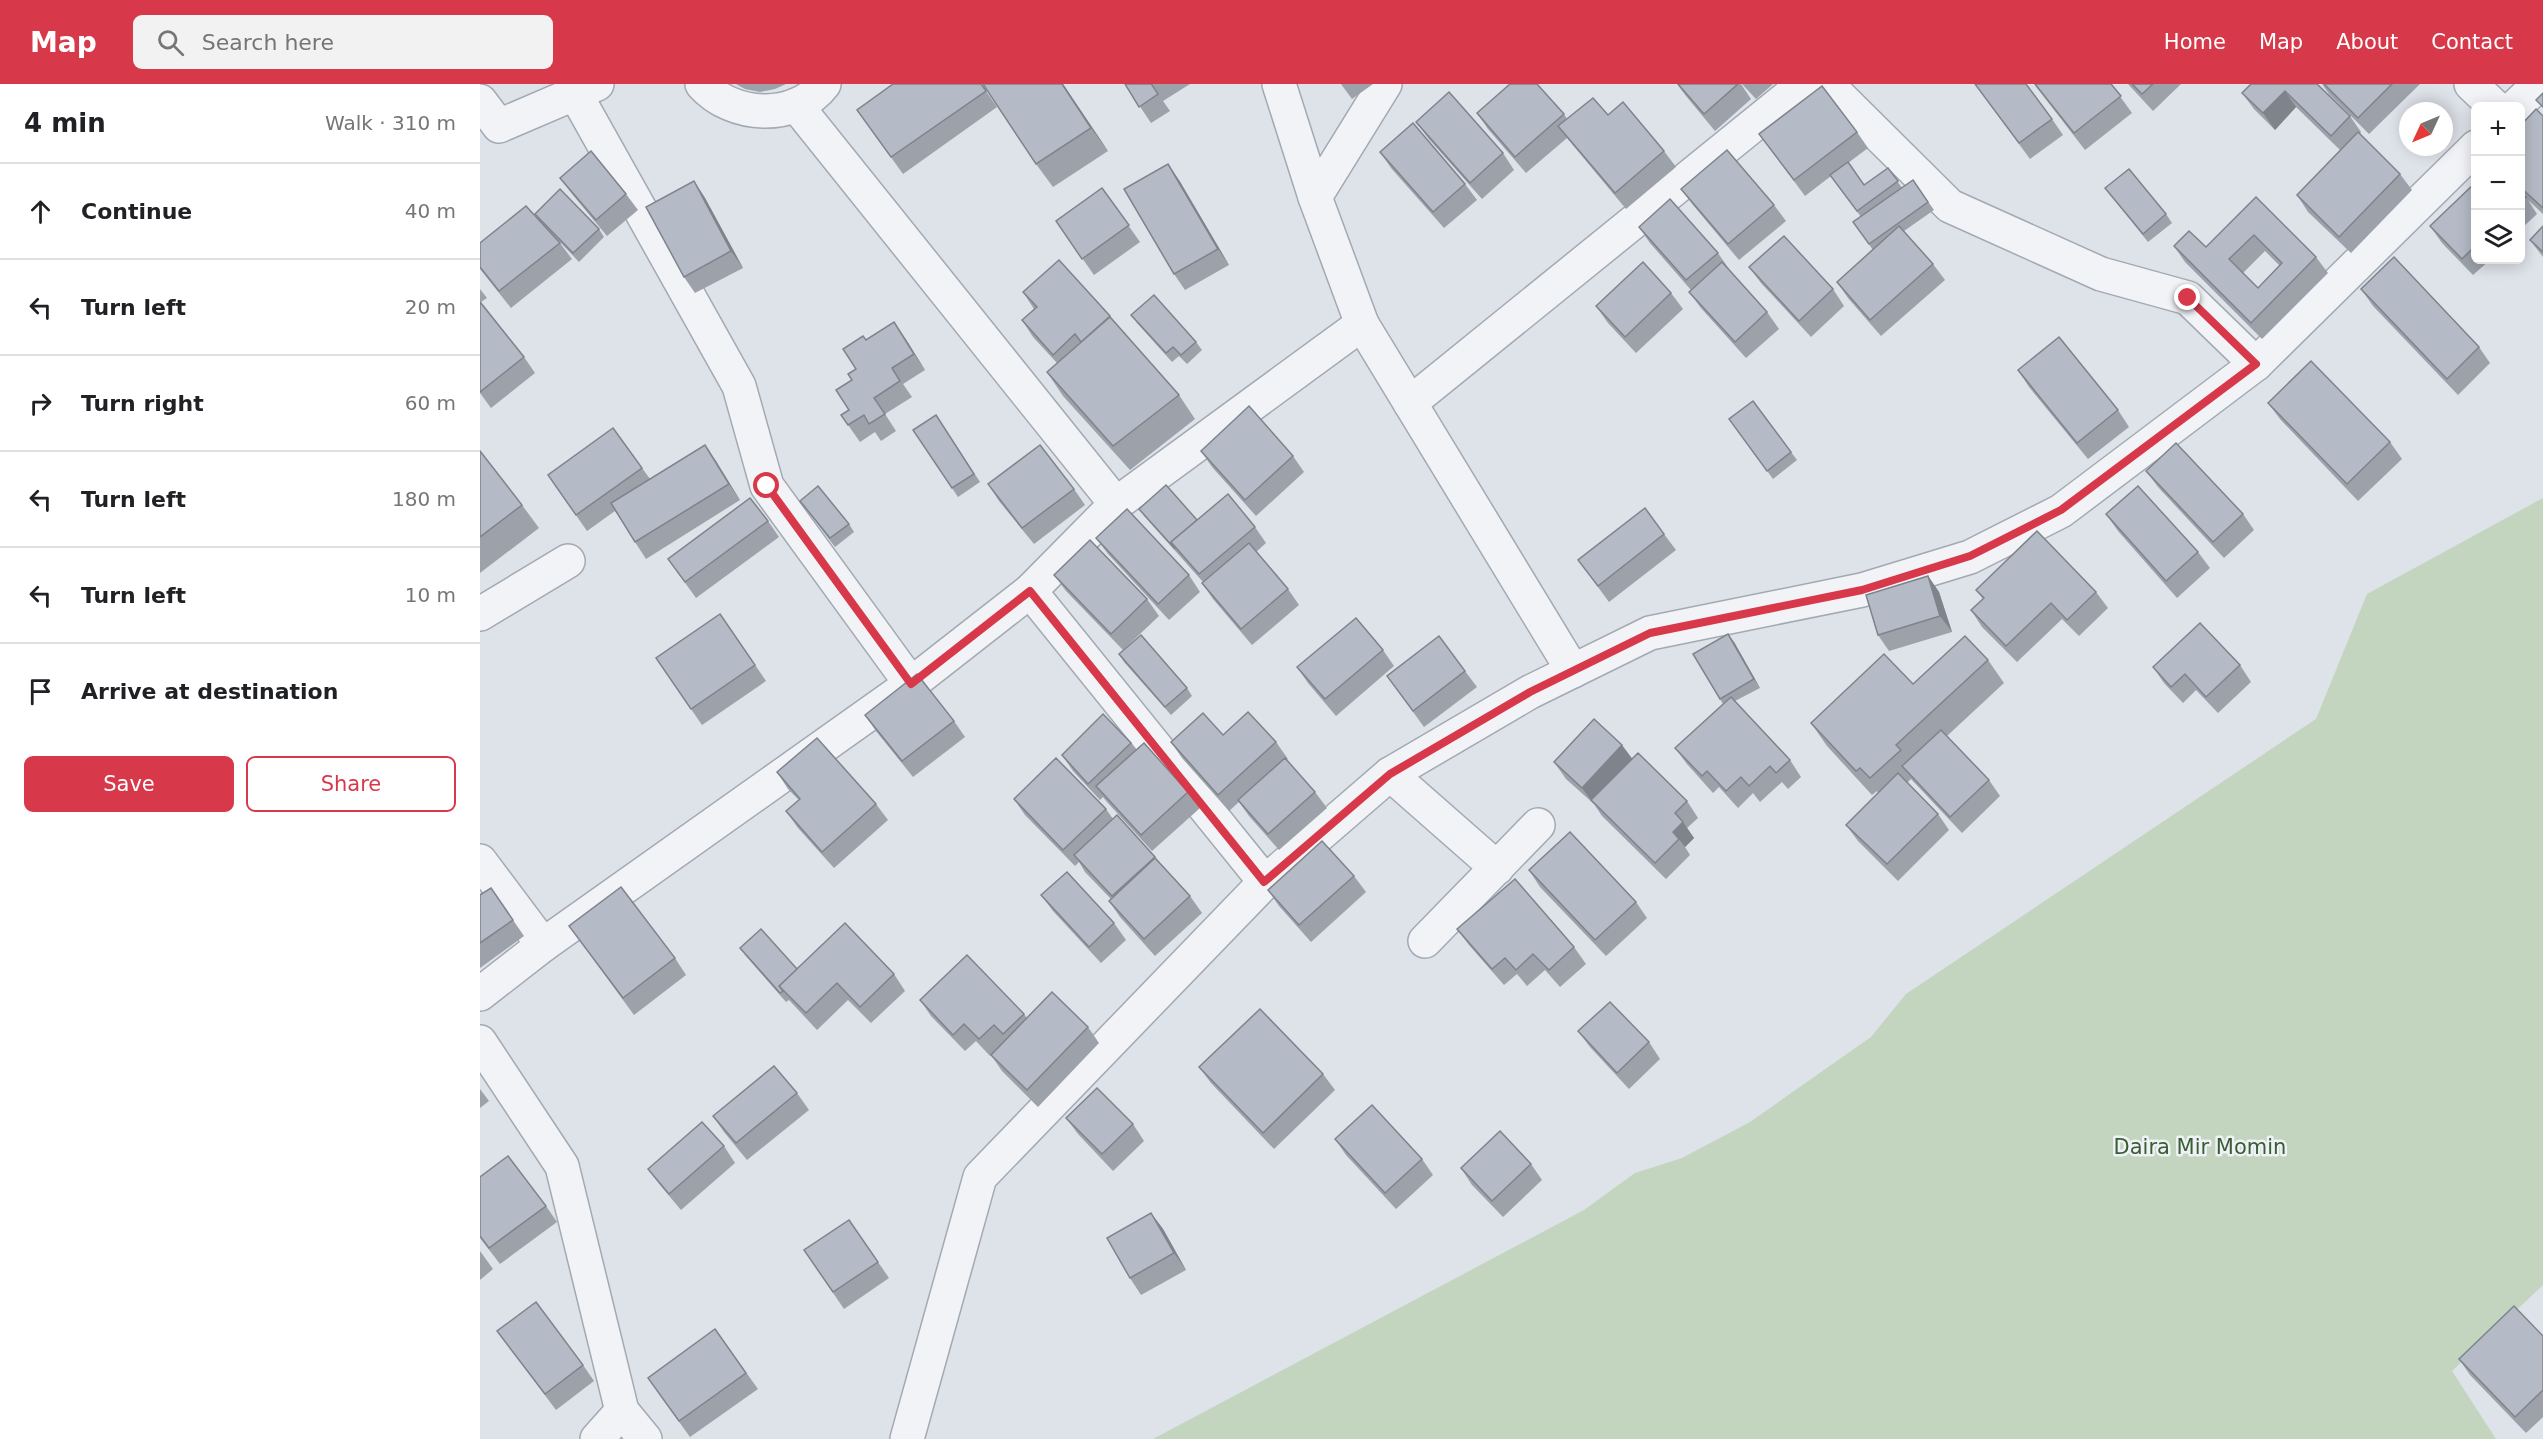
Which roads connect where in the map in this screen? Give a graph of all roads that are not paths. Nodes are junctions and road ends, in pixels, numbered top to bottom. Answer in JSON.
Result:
{"nodes":[{"id":1,"x":702,"y":84,"type":"edge"},
{"id":2,"x":824,"y":84,"type":"edge"},
{"id":3,"x":1279,"y":84,"type":"edge"},
{"id":4,"x":1385,"y":84,"type":"edge"},
{"id":5,"x":1804,"y":84,"type":"edge"},
{"id":6,"x":1827,"y":84,"type":"edge"},
{"id":7,"x":2471,"y":84,"type":"edge"},
{"id":8,"x":2539,"y":84,"type":"edge"},
{"id":9,"x":587,"y":89,"type":"edge"},
{"id":10,"x":480,"y":101,"type":"edge"},
{"id":11,"x":2490,"y":102,"type":"edge"},
{"id":12,"x":2520,"y":102,"type":"edge"},
{"id":13,"x":796,"y":105,"type":"junction"},
{"id":14,"x":2471,"y":151,"type":"edge"},
{"id":15,"x":1315,"y":197,"type":"junction"},
{"id":16,"x":1362,"y":324,"type":"junction"},
{"id":17,"x":2256,"y":364,"type":"junction"},
{"id":18,"x":1410,"y":403,"type":"junction"},
{"id":19,"x":1116,"y":504,"type":"junction"},
{"id":20,"x":568,"y":561,"type":"dead end"},
{"id":21,"x":1030,"y":591,"type":"junction"},
{"id":22,"x":480,"y":614,"type":"edge"},
{"id":23,"x":1573,"y":671,"type":"junction"},
{"id":24,"x":911,"y":684,"type":"junction"},
{"id":25,"x":1390,"y":774,"type":"junction"},
{"id":26,"x":1538,"y":825,"type":"dead end"},
{"id":27,"x":480,"y":861,"type":"edge"},
{"id":28,"x":1497,"y":868,"type":"junction"},
{"id":29,"x":1264,"y":882,"type":"junction"},
{"id":30,"x":1425,"y":941,"type":"dead end"},
{"id":31,"x":543,"y":945,"type":"junction"},
{"id":32,"x":480,"y":994,"type":"edge"},
{"id":33,"x":480,"y":1042,"type":"edge"},
{"id":34,"x":622,"y":1412,"type":"junction"},
{"id":35,"x":597,"y":1439,"type":"edge"},
{"id":36,"x":645,"y":1439,"type":"edge"},
{"id":37,"x":907,"y":1439,"type":"edge"}],
"edges":[{"from":1,"to":13,"type":"street"},
{"from":2,"to":13,"type":"street"},
{"from":3,"to":15,"type":"street"},
{"from":4,"to":15,"type":"street"},
{"from":5,"to":18,"type":"street"},
{"from":6,"to":17,"type":"street"},
{"from":7,"to":11,"type":"street"},
{"from":8,"to":12,"type":"street"},
{"from":9,"to":10,"type":"street"},
{"from":9,"to":24,"type":"street"},
{"from":13,"to":19,"type":"street"},
{"from":14,"to":17,"type":"street"},
{"from":15,"to":16,"type":"street"},
{"from":16,"to":18,"type":"street"},
{"from":16,"to":19,"type":"street"},
{"from":17,"to":23,"type":"street"},
{"from":18,"to":23,"type":"street"},
{"from":19,"to":21,"type":"street"},
{"from":20,"to":22,"type":"street"},
{"from":21,"to":24,"type":"street"},
{"from":21,"to":29,"type":"street"},
{"from":23,"to":25,"type":"street"},
{"from":24,"to":31,"type":"street"},
{"from":25,"to":28,"type":"street"},
{"from":25,"to":29,"type":"street"},
{"from":26,"to":28,"type":"street"},
{"from":27,"to":31,"type":"street"},
{"from":28,"to":30,"type":"street"},
{"from":29,"to":37,"type":"street"},
{"from":31,"to":32,"type":"street"},
{"from":33,"to":34,"type":"street"},
{"from":34,"to":35,"type":"street"},
{"from":34,"to":36,"type":"street"}]}
